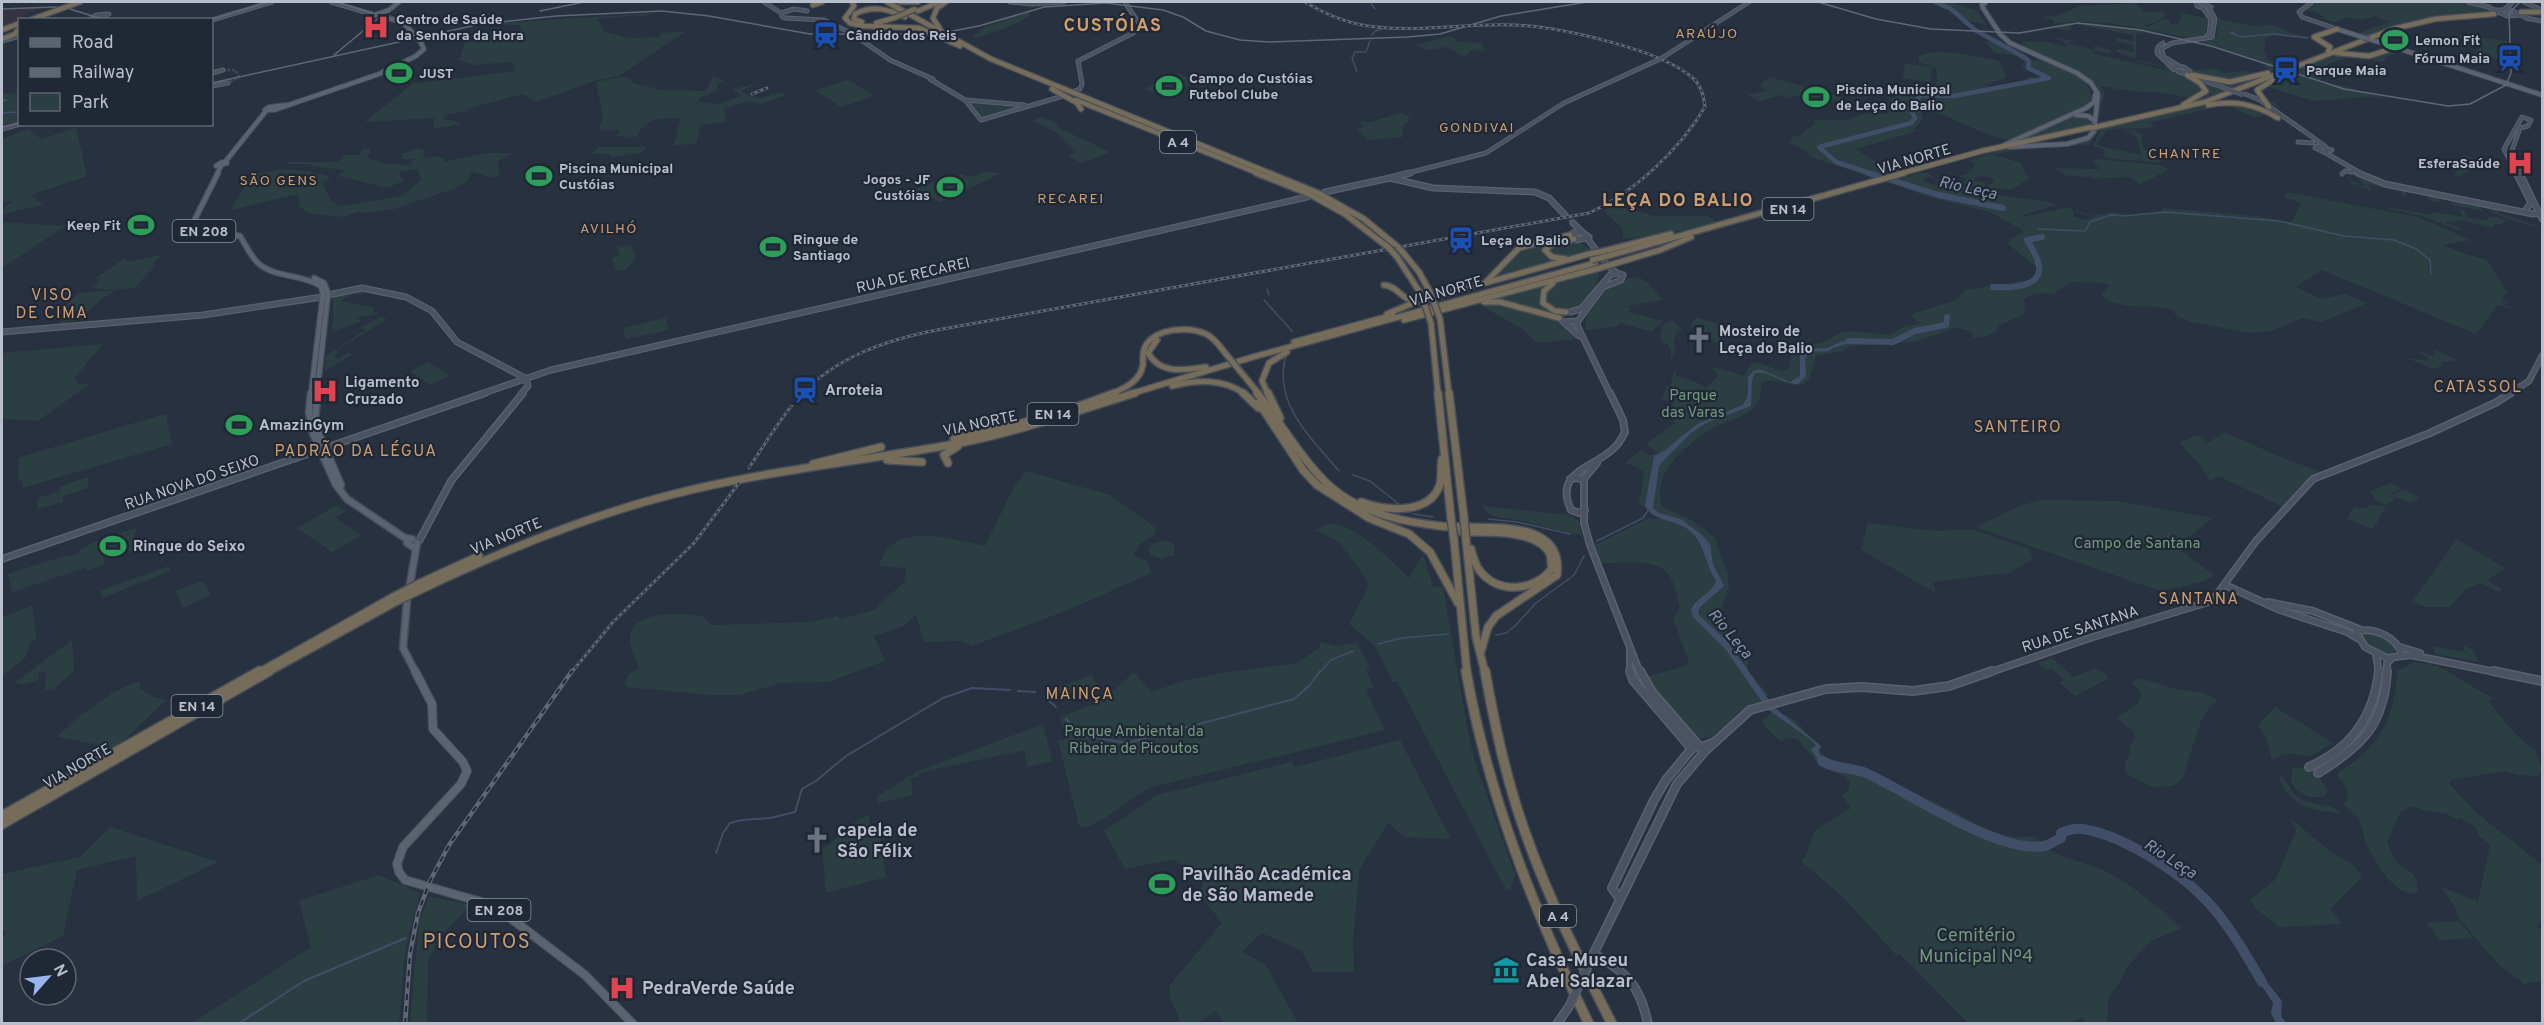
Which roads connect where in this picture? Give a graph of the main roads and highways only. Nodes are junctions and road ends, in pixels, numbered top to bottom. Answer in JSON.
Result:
{"nodes":[{"id":1,"x":80,"y":2,"type":"edge"},
{"id":2,"x":86,"y":2,"type":"edge"},
{"id":3,"x":270,"y":2,"type":"edge"},
{"id":4,"x":331,"y":2,"type":"edge"},
{"id":5,"x":339,"y":2,"type":"edge"},
{"id":6,"x":399,"y":2,"type":"edge"},
{"id":7,"x":764,"y":2,"type":"edge"},
{"id":8,"x":852,"y":2,"type":"edge"},
{"id":9,"x":880,"y":2,"type":"edge"},
{"id":10,"x":887,"y":2,"type":"edge"},
{"id":11,"x":893,"y":2,"type":"edge"},
{"id":12,"x":900,"y":2,"type":"edge"},
{"id":13,"x":918,"y":2,"type":"edge"},
{"id":14,"x":934,"y":2,"type":"edge"},
{"id":15,"x":939,"y":2,"type":"edge"},
{"id":16,"x":946,"y":2,"type":"edge"},
{"id":17,"x":1010,"y":2,"type":"edge"},
{"id":18,"x":1064,"y":2,"type":"edge"},
{"id":19,"x":1749,"y":2,"type":"edge"},
{"id":20,"x":1976,"y":2,"type":"edge"},
{"id":21,"x":1986,"y":2,"type":"edge"},
{"id":22,"x":2198,"y":2,"type":"edge"},
{"id":23,"x":2313,"y":2,"type":"edge"},
{"id":24,"x":2468,"y":2,"type":"edge"},
{"id":25,"x":2513,"y":2,"type":"edge"},
{"id":26,"x":2524,"y":2,"type":"edge"},
{"id":27,"x":816,"y":3,"type":"edge"},
{"id":28,"x":1127,"y":3,"type":"edge"},
{"id":29,"x":859,"y":5,"type":"dead end"},
{"id":30,"x":2203,"y":6,"type":"junction"},
{"id":31,"x":769,"y":7,"type":"junction"},
{"id":32,"x":796,"y":8,"type":"junction"},
{"id":33,"x":791,"y":9,"type":"junction"},
{"id":34,"x":2505,"y":9,"type":"junction"},
{"id":35,"x":916,"y":10,"type":"junction"},
{"id":36,"x":2494,"y":11,"type":"junction"},
{"id":37,"x":2542,"y":11,"type":"edge"},
{"id":38,"x":807,"y":12,"type":"junction"},
{"id":39,"x":388,"y":13,"type":"junction"},
{"id":40,"x":781,"y":13,"type":"junction"},
{"id":41,"x":381,"y":14,"type":"junction"},
{"id":42,"x":2520,"y":14,"type":"junction"},
{"id":43,"x":375,"y":15,"type":"joint"},
{"id":44,"x":2470,"y":15,"type":"junction"},
{"id":45,"x":799,"y":17,"type":"junction"},
{"id":46,"x":36,"y":18,"type":"edge"},
{"id":47,"x":42,"y":18,"type":"edge"},
{"id":48,"x":91,"y":18,"type":"edge"},
{"id":49,"x":108,"y":18,"type":"edge"},
{"id":50,"x":812,"y":18,"type":"junction"},
{"id":51,"x":908,"y":18,"type":"junction"},
{"id":52,"x":213,"y":19,"type":"edge"},
{"id":53,"x":895,"y":19,"type":"junction"},
{"id":54,"x":2454,"y":20,"type":"dead end"},
{"id":55,"x":2542,"y":21,"type":"edge"},
{"id":56,"x":2426,"y":24,"type":"dead end"},
{"id":57,"x":18,"y":26,"type":"edge"},
{"id":58,"x":859,"y":26,"type":"junction"},
{"id":59,"x":2401,"y":26,"type":"junction"},
{"id":60,"x":18,"y":29,"type":"edge"},
{"id":61,"x":2337,"y":29,"type":"junction"},
{"id":62,"x":2,"y":31,"type":"edge"},
{"id":63,"x":939,"y":31,"type":"junction"},
{"id":64,"x":949,"y":36,"type":"junction"},
{"id":65,"x":2319,"y":36,"type":"junction"},
{"id":66,"x":18,"y":37,"type":"edge"},
{"id":67,"x":2365,"y":38,"type":"junction"},
{"id":68,"x":2,"y":41,"type":"edge"},
{"id":69,"x":2350,"y":45,"type":"junction"},
{"id":70,"x":960,"y":46,"type":"junction"},
{"id":71,"x":2394,"y":48,"type":"junction"},
{"id":72,"x":2327,"y":54,"type":"junction"},
{"id":73,"x":2374,"y":55,"type":"junction"},
{"id":74,"x":2179,"y":66,"type":"junction"},
{"id":75,"x":2172,"y":68,"type":"junction"},
{"id":76,"x":2289,"y":69,"type":"junction"},
{"id":77,"x":223,"y":70,"type":"dead end"},
{"id":78,"x":213,"y":73,"type":"edge"},
{"id":79,"x":2189,"y":74,"type":"junction"},
{"id":80,"x":228,"y":83,"type":"dead end"},
{"id":81,"x":213,"y":86,"type":"edge"},
{"id":82,"x":1052,"y":89,"type":"junction"},
{"id":83,"x":1071,"y":92,"type":"junction"},
{"id":84,"x":2244,"y":94,"type":"junction"},
{"id":85,"x":2542,"y":95,"type":"edge"},
{"id":86,"x":1091,"y":96,"type":"dead end"},
{"id":87,"x":1060,"y":97,"type":"dead end"},
{"id":88,"x":967,"y":101,"type":"junction"},
{"id":89,"x":1019,"y":107,"type":"junction"},
{"id":90,"x":2269,"y":107,"type":"junction"},
{"id":91,"x":1081,"y":109,"type":"dead end"},
{"id":92,"x":2174,"y":110,"type":"junction"},
{"id":93,"x":2073,"y":115,"type":"junction"},
{"id":94,"x":2278,"y":118,"type":"junction"},
{"id":95,"x":1155,"y":121,"type":"dead end"},
{"id":96,"x":18,"y":124,"type":"edge"},
{"id":97,"x":2094,"y":126,"type":"junction"},
{"id":98,"x":2,"y":128,"type":"edge"},
{"id":99,"x":1143,"y":132,"type":"dead end"},
{"id":100,"x":1174,"y":135,"type":"junction"},
{"id":101,"x":1168,"y":138,"type":"junction"},
{"id":102,"x":2305,"y":139,"type":"junction"},
{"id":103,"x":2512,"y":140,"type":"junction"},
{"id":104,"x":2298,"y":142,"type":"dead end"},
{"id":105,"x":2314,"y":144,"type":"junction"},
{"id":106,"x":2325,"y":146,"type":"junction"},
{"id":107,"x":2009,"y":147,"type":"junction"},
{"id":108,"x":1992,"y":148,"type":"junction"},
{"id":109,"x":2324,"y":152,"type":"junction"},
{"id":110,"x":2331,"y":152,"type":"junction"},
{"id":111,"x":2337,"y":160,"type":"junction"},
{"id":112,"x":2512,"y":163,"type":"junction"},
{"id":113,"x":2337,"y":167,"type":"dead end"},
{"id":114,"x":2342,"y":174,"type":"dead end"},
{"id":115,"x":2358,"y":174,"type":"junction"},
{"id":116,"x":1895,"y":177,"type":"junction"},
{"id":117,"x":1397,"y":178,"type":"junction"},
{"id":118,"x":1882,"y":181,"type":"junction"},
{"id":119,"x":1325,"y":192,"type":"dead end"},
{"id":120,"x":1307,"y":196,"type":"dead end"},
{"id":121,"x":2528,"y":210,"type":"junction"},
{"id":122,"x":1565,"y":215,"type":"tunnel mouth"},
{"id":123,"x":2541,"y":216,"type":"edge"},
{"id":124,"x":1721,"y":225,"type":"junction"},
{"id":125,"x":1582,"y":232,"type":"junction"},
{"id":126,"x":1574,"y":237,"type":"junction"},
{"id":127,"x":1587,"y":238,"type":"junction"},
{"id":128,"x":1594,"y":249,"type":"junction"},
{"id":129,"x":1594,"y":261,"type":"junction"},
{"id":130,"x":1610,"y":263,"type":"junction"},
{"id":131,"x":1617,"y":273,"type":"junction"},
{"id":132,"x":1577,"y":274,"type":"junction"},
{"id":133,"x":1610,"y":276,"type":"junction"},
{"id":134,"x":1618,"y":281,"type":"junction"},
{"id":135,"x":1386,"y":283,"type":"dead end"},
{"id":136,"x":1483,"y":284,"type":"junction"},
{"id":137,"x":1596,"y":290,"type":"junction"},
{"id":138,"x":325,"y":296,"type":"junction"},
{"id":139,"x":1421,"y":298,"type":"junction"},
{"id":140,"x":1464,"y":306,"type":"junction"},
{"id":141,"x":1568,"y":312,"type":"junction"},
{"id":142,"x":1561,"y":320,"type":"junction"},
{"id":143,"x":1579,"y":320,"type":"junction"},
{"id":144,"x":1360,"y":324,"type":"junction"},
{"id":145,"x":1378,"y":324,"type":"junction"},
{"id":146,"x":92,"y":325,"type":"joint"},
{"id":147,"x":2,"y":332,"type":"edge"},
{"id":148,"x":1584,"y":342,"type":"junction"},
{"id":149,"x":1309,"y":344,"type":"junction"},
{"id":150,"x":1223,"y":355,"type":"junction"},
{"id":151,"x":2542,"y":356,"type":"edge"},
{"id":152,"x":1206,"y":367,"type":"junction"},
{"id":153,"x":1237,"y":372,"type":"junction"},
{"id":154,"x":526,"y":378,"type":"junction"},
{"id":155,"x":1079,"y":406,"type":"junction"},
{"id":156,"x":1616,"y":406,"type":"joint"},
{"id":157,"x":1265,"y":414,"type":"junction"},
{"id":158,"x":1065,"y":415,"type":"junction"},
{"id":159,"x":1280,"y":421,"type":"junction"},
{"id":160,"x":995,"y":435,"type":"junction"},
{"id":161,"x":881,"y":447,"type":"dead end"},
{"id":162,"x":323,"y":450,"type":"junction"},
{"id":163,"x":1601,"y":458,"type":"junction"},
{"id":164,"x":922,"y":462,"type":"dead end"},
{"id":165,"x":948,"y":463,"type":"dead end"},
{"id":166,"x":813,"y":464,"type":"junction"},
{"id":167,"x":1443,"y":464,"type":"junction"},
{"id":168,"x":825,"y":466,"type":"junction"},
{"id":169,"x":1570,"y":479,"type":"junction"},
{"id":170,"x":1583,"y":480,"type":"junction"},
{"id":171,"x":1337,"y":491,"type":"junction"},
{"id":172,"x":1585,"y":510,"type":"junction"},
{"id":173,"x":1357,"y":511,"type":"junction"},
{"id":174,"x":1576,"y":512,"type":"junction"},
{"id":175,"x":1584,"y":523,"type":"junction"},
{"id":176,"x":1466,"y":540,"type":"junction"},
{"id":177,"x":414,"y":541,"type":"junction"},
{"id":178,"x":2,"y":559,"type":"edge"},
{"id":179,"x":2224,"y":585,"type":"junction"},
{"id":180,"x":419,"y":587,"type":"junction"},
{"id":181,"x":2249,"y":596,"type":"junction"},
{"id":182,"x":396,"y":598,"type":"junction"},
{"id":183,"x":2291,"y":606,"type":"junction"},
{"id":184,"x":1460,"y":608,"type":"junction"},
{"id":185,"x":2291,"y":614,"type":"junction"},
{"id":186,"x":2360,"y":629,"type":"junction"},
{"id":187,"x":2358,"y":638,"type":"junction"},
{"id":188,"x":1630,"y":646,"type":"junction"},
{"id":189,"x":2399,"y":646,"type":"junction"},
{"id":190,"x":1481,"y":651,"type":"junction"},
{"id":191,"x":2375,"y":654,"type":"junction"},
{"id":192,"x":2402,"y":655,"type":"junction"},
{"id":193,"x":2391,"y":659,"type":"junction"},
{"id":194,"x":2447,"y":660,"type":"junction"},
{"id":195,"x":2542,"y":679,"type":"edge"},
{"id":196,"x":1692,"y":750,"type":"junction"},
{"id":197,"x":1702,"y":750,"type":"junction"},
{"id":198,"x":2309,"y":767,"type":"dead end"},
{"id":199,"x":2318,"y":773,"type":"dead end"},
{"id":200,"x":2,"y":816,"type":"edge"},
{"id":201,"x":2,"y":824,"type":"edge"},
{"id":202,"x":1620,"y":899,"type":"junction"},
{"id":203,"x":1592,"y":958,"type":"junction"},
{"id":204,"x":633,"y":1023,"type":"edge"},
{"id":205,"x":1557,"y":1023,"type":"edge"},
{"id":206,"x":1589,"y":1023,"type":"edge"},
{"id":207,"x":1612,"y":1023,"type":"edge"},
{"id":208,"x":1648,"y":1023,"type":"edge"}],
"edges":[{"from":1,"to":46,"type":"highway"},
{"from":2,"to":47,"type":"highway"},
{"from":3,"to":52,"type":"main road"},
{"from":4,"to":43,"type":"main road"},
{"from":5,"to":41,"type":"main road"},
{"from":6,"to":39,"type":"main road"},
{"from":7,"to":31,"type":"main road"},
{"from":8,"to":58,"type":"highway"},
{"from":9,"to":51,"type":"highway","number":"A 4"},
{"from":10,"to":63,"type":"highway","number":"A 4"},
{"from":11,"to":63,"type":"highway"},
{"from":12,"to":13,"type":"highway"},
{"from":14,"to":35,"type":"highway"},
{"from":15,"to":35,"type":"highway"},
{"from":16,"to":64,"type":"highway"},
{"from":17,"to":18,"type":"main road"},
{"from":19,"to":117,"type":"main road"},
{"from":20,"to":21,"type":"main road"},
{"from":20,"to":93,"type":"main road"},
{"from":21,"to":97,"type":"main road"},
{"from":22,"to":30,"type":"main road"},
{"from":23,"to":61,"type":"main road"},
{"from":24,"to":36,"type":"main road"},
{"from":25,"to":34,"type":"main road"},
{"from":26,"to":37,"type":"main road"},
{"from":26,"to":42,"type":"main road"},
{"from":27,"to":32,"type":"main road"},
{"from":27,"to":38,"type":"main road"},
{"from":28,"to":83,"type":"main road"},
{"from":29,"to":53,"type":"highway"},
{"from":30,"to":74,"type":"main road"},
{"from":30,"to":75,"type":"main road"},
{"from":31,"to":33,"type":"main road"},
{"from":31,"to":40,"type":"main road"},
{"from":32,"to":33,"type":"main road"},
{"from":32,"to":38,"type":"main road"},
{"from":33,"to":40,"type":"main road"},
{"from":34,"to":36,"type":"main road"},
{"from":34,"to":42,"type":"main road"},
{"from":35,"to":53,"type":"highway","bridge":true},
{"from":36,"to":42,"type":"main road"},
{"from":36,"to":44,"type":"highway","number":"EN 14"},
{"from":36,"to":67,"type":"highway","number":"EN 14"},
{"from":37,"to":42,"type":"highway"},
{"from":38,"to":45,"type":"main road"},
{"from":38,"to":50,"type":"main road"},
{"from":39,"to":41,"type":"main road"},
{"from":39,"to":41,"type":"main road"},
{"from":39,"to":138,"type":"main road","number":"EN 208","bridge":true},
{"from":40,"to":45,"type":"main road"},
{"from":41,"to":43,"type":"main road"},
{"from":42,"to":55,"type":"main road"},
{"from":44,"to":54,"type":"highway"},
{"from":44,"to":59,"type":"highway","number":"EN 14"},
{"from":45,"to":50,"type":"main road"},
{"from":48,"to":49,"type":"main road"},
{"from":50,"to":88,"type":"main road"},
{"from":51,"to":53,"type":"highway"},
{"from":51,"to":70,"type":"highway","number":"A 4"},
{"from":53,"to":58,"type":"highway"},
{"from":56,"to":59,"type":"highway"},
{"from":57,"to":62,"type":"highway"},
{"from":58,"to":70,"type":"highway"},
{"from":59,"to":67,"type":"highway","number":"EN 14"},
{"from":60,"to":68,"type":"highway"},
{"from":61,"to":65,"type":"highway"},
{"from":61,"to":67,"type":"main road"},
{"from":63,"to":64,"type":"highway","number":"A 4"},
{"from":64,"to":83,"type":"highway","number":"A 4"},
{"from":65,"to":69,"type":"highway","number":"EN 14"},
{"from":65,"to":72,"type":"highway"},
{"from":66,"to":68,"type":"main road"},
{"from":67,"to":69,"type":"highway","number":"EN 14"},
{"from":67,"to":71,"type":"main road"},
{"from":69,"to":72,"type":"highway","number":"EN 14"},
{"from":69,"to":73,"type":"highway","number":"EN 14"},
{"from":70,"to":82,"type":"highway","number":"A 4"},
{"from":71,"to":73,"type":"highway"},
{"from":71,"to":85,"type":"main road"},
{"from":72,"to":73,"type":"highway","number":"EN 14"},
{"from":72,"to":76,"type":"highway","number":"EN 14"},
{"from":74,"to":75,"type":"main road"},
{"from":74,"to":79,"type":"main road"},
{"from":75,"to":79,"type":"main road"},
{"from":76,"to":79,"type":"highway"},
{"from":76,"to":90,"type":"highway"},
{"from":76,"to":92,"type":"highway","number":"EN 14"},
{"from":77,"to":78,"type":"main road"},
{"from":79,"to":84,"type":"main road","bridge":true},
{"from":79,"to":92,"type":"highway"},
{"from":80,"to":81,"type":"main road"},
{"from":82,"to":91,"type":"highway"},
{"from":82,"to":101,"type":"highway","number":"A 4"},
{"from":83,"to":86,"type":"highway"},
{"from":83,"to":100,"type":"highway","number":"A 4"},
{"from":84,"to":90,"type":"main road"},
{"from":84,"to":94,"type":"main road"},
{"from":87,"to":89,"type":"main road"},
{"from":88,"to":89,"type":"main road"},
{"from":88,"to":89,"type":"main road"},
{"from":90,"to":106,"type":"main road"},
{"from":92,"to":94,"type":"highway"},
{"from":92,"to":97,"type":"highway","number":"EN 14"},
{"from":93,"to":97,"type":"main road"},
{"from":93,"to":108,"type":"main road"},
{"from":94,"to":102,"type":"main road"},
{"from":95,"to":100,"type":"highway"},
{"from":96,"to":98,"type":"main road"},
{"from":97,"to":107,"type":"highway","number":"EN 14"},
{"from":97,"to":107,"type":"main road"},
{"from":97,"to":108,"type":"highway","number":"EN 14"},
{"from":99,"to":101,"type":"highway"},
{"from":100,"to":176,"type":"highway","number":"A 4","bridge":true},
{"from":101,"to":139,"type":"highway","number":"A 4","bridge":true},
{"from":102,"to":104,"type":"main road"},
{"from":102,"to":105,"type":"main road"},
{"from":103,"to":103,"type":"main road"},
{"from":103,"to":112,"type":"main road"},
{"from":105,"to":106,"type":"main road"},
{"from":105,"to":109,"type":"main road"},
{"from":106,"to":110,"type":"main road"},
{"from":107,"to":116,"type":"highway","name":"VIA NORTE","number":"EN 14"},
{"from":108,"to":116,"type":"highway","name":"VIA NORTE","number":"EN 14"},
{"from":109,"to":110,"type":"main road"},
{"from":109,"to":111,"type":"main road"},
{"from":110,"to":121,"type":"main road"},
{"from":111,"to":113,"type":"main road"},
{"from":111,"to":115,"type":"main road"},
{"from":112,"to":121,"type":"main road"},
{"from":112,"to":123,"type":"main road"},
{"from":114,"to":115,"type":"main road"},
{"from":115,"to":121,"type":"main road"},
{"from":116,"to":118,"type":"highway","name":"VIA NORTE","number":"EN 14"},
{"from":117,"to":119,"type":"main road"},
{"from":117,"to":122,"type":"main road"},
{"from":118,"to":124,"type":"highway","name":"VIA NORTE","number":"EN 14"},
{"from":118,"to":130,"type":"highway","name":"VIA NORTE","number":"EN 14"},
{"from":120,"to":154,"type":"main road","name":"RUA DE RECAREI"},
{"from":121,"to":123,"type":"main road"},
{"from":121,"to":123,"type":"main road"},
{"from":124,"to":129,"type":"highway","bridge":true},
{"from":124,"to":130,"type":"highway","name":"VIA NORTE","number":"EN 14"},
{"from":125,"to":126,"type":"main road"},
{"from":125,"to":126,"type":"main road"},
{"from":125,"to":127,"type":"main road"},
{"from":126,"to":127,"type":"main road"},
{"from":126,"to":128,"type":"main road"},
{"from":126,"to":129,"type":"highway"},
{"from":126,"to":136,"type":"highway"},
{"from":127,"to":128,"type":"main road"},
{"from":128,"to":130,"type":"main road"},
{"from":129,"to":130,"type":"highway","bridge":true},
{"from":129,"to":130,"type":"highway","name":"VIA NORTE","number":"EN 14","bridge":true},
{"from":129,"to":132,"type":"highway"},
{"from":129,"to":136,"type":"highway"},
{"from":129,"to":144,"type":"highway","name":"VIA NORTE","number":"EN 14"},
{"from":129,"to":145,"type":"highway","name":"VIA NORTE","number":"EN 14"},
{"from":130,"to":131,"type":"main road"},
{"from":130,"to":133,"type":"main road"},
{"from":130,"to":137,"type":"main road"},
{"from":131,"to":133,"type":"main road"},
{"from":131,"to":134,"type":"main road"},
{"from":132,"to":140,"type":"highway"},
{"from":132,"to":141,"type":"highway"},
{"from":133,"to":134,"type":"main road"},
{"from":133,"to":137,"type":"main road"},
{"from":134,"to":143,"type":"main road"},
{"from":135,"to":139,"type":"highway"},
{"from":136,"to":139,"type":"highway"},
{"from":137,"to":141,"type":"main road"},
{"from":138,"to":146,"type":"main road"},
{"from":138,"to":154,"type":"main road"},
{"from":138,"to":162,"type":"main road","number":"EN 208"},
{"from":139,"to":144,"type":"highway"},
{"from":139,"to":167,"type":"highway","number":"A 4","bridge":true},
{"from":140,"to":142,"type":"highway"},
{"from":140,"to":145,"type":"highway"},
{"from":141,"to":142,"type":"main road"},
{"from":141,"to":143,"type":"main road"},
{"from":142,"to":143,"type":"main road"},
{"from":142,"to":148,"type":"main road"},
{"from":143,"to":148,"type":"main road"},
{"from":144,"to":152,"type":"highway","name":"VIA NORTE","number":"EN 14"},
{"from":145,"to":149,"type":"highway","name":"VIA NORTE","number":"EN 14"},
{"from":146,"to":147,"type":"main road"},
{"from":148,"to":156,"type":"main road"},
{"from":149,"to":158,"type":"highway","name":"VIA NORTE","number":"EN 14"},
{"from":149,"to":159,"type":"highway"},
{"from":150,"to":152,"type":"highway"},
{"from":150,"to":153,"type":"highway"},
{"from":150,"to":155,"type":"highway"},
{"from":151,"to":179,"type":"main road","name":"RUA DE SANTANA"},
{"from":152,"to":155,"type":"highway","name":"VIA NORTE","number":"EN 14"},
{"from":153,"to":157,"type":"highway"},
{"from":153,"to":159,"type":"highway"},
{"from":154,"to":162,"type":"main road","name":"RUA NOVA DO SEIXO"},
{"from":154,"to":177,"type":"main road","number":"EN 208"},
{"from":155,"to":166,"type":"highway","name":"VIA NORTE","number":"EN 14"},
{"from":156,"to":163,"type":"main road"},
{"from":157,"to":158,"type":"highway"},
{"from":157,"to":173,"type":"highway"},
{"from":158,"to":160,"type":"highway","name":"VIA NORTE","number":"EN 14"},
{"from":159,"to":171,"type":"highway"},
{"from":160,"to":165,"type":"highway"},
{"from":160,"to":168,"type":"highway","name":"VIA NORTE","number":"EN 14"},
{"from":161,"to":166,"type":"highway"},
{"from":162,"to":177,"type":"main road","number":"EN 208"},
{"from":162,"to":178,"type":"main road","name":"RUA NOVA DO SEIXO"},
{"from":163,"to":169,"type":"main road"},
{"from":163,"to":170,"type":"main road"},
{"from":164,"to":168,"type":"highway"},
{"from":166,"to":180,"type":"highway","name":"VIA NORTE","number":"EN 14"},
{"from":167,"to":171,"type":"highway"},
{"from":167,"to":184,"type":"highway","number":"A 4","bridge":true},
{"from":168,"to":180,"type":"highway","name":"VIA NORTE","number":"EN 14"},
{"from":169,"to":170,"type":"main road"},
{"from":169,"to":174,"type":"main road"},
{"from":170,"to":172,"type":"main road"},
{"from":171,"to":190,"type":"highway"},
{"from":172,"to":174,"type":"main road"},
{"from":172,"to":175,"type":"main road"},
{"from":173,"to":176,"type":"highway"},
{"from":173,"to":184,"type":"highway"},
{"from":174,"to":175,"type":"main road"},
{"from":175,"to":188,"type":"main road"},
{"from":176,"to":190,"type":"highway","number":"A 4"},
{"from":177,"to":204,"type":"main road","number":"EN 208"},
{"from":179,"to":181,"type":"main road"},
{"from":179,"to":197,"type":"main road","name":"RUA DE SANTANA"},
{"from":180,"to":182,"type":"highway","name":"VIA NORTE","number":"EN 14","bridge":true},
{"from":181,"to":183,"type":"main road"},
{"from":181,"to":185,"type":"main road"},
{"from":182,"to":200,"type":"highway","name":"VIA NORTE","number":"EN 14"},
{"from":182,"to":201,"type":"highway","name":"VIA NORTE","number":"EN 14"},
{"from":183,"to":185,"type":"main road"},
{"from":183,"to":186,"type":"main road"},
{"from":184,"to":206,"type":"highway","number":"A 4"},
{"from":185,"to":187,"type":"main road"},
{"from":186,"to":187,"type":"main road"},
{"from":186,"to":189,"type":"main road"},
{"from":187,"to":191,"type":"main road"},
{"from":188,"to":196,"type":"main road"},
{"from":188,"to":197,"type":"main road"},
{"from":189,"to":192,"type":"main road"},
{"from":189,"to":194,"type":"main road"},
{"from":190,"to":207,"type":"highway","number":"A 4"},
{"from":191,"to":193,"type":"main road"},
{"from":191,"to":198,"type":"main road"},
{"from":192,"to":193,"type":"main road"},
{"from":192,"to":194,"type":"main road"},
{"from":193,"to":199,"type":"main road"},
{"from":194,"to":195,"type":"main road"},
{"from":196,"to":197,"type":"main road"},
{"from":196,"to":202,"type":"main road"},
{"from":197,"to":202,"type":"main road","name":"RUA DE SANTANA"},
{"from":202,"to":203,"type":"main road"},
{"from":203,"to":205,"type":"main road","bridge":true},
{"from":203,"to":208,"type":"main road"}]}
